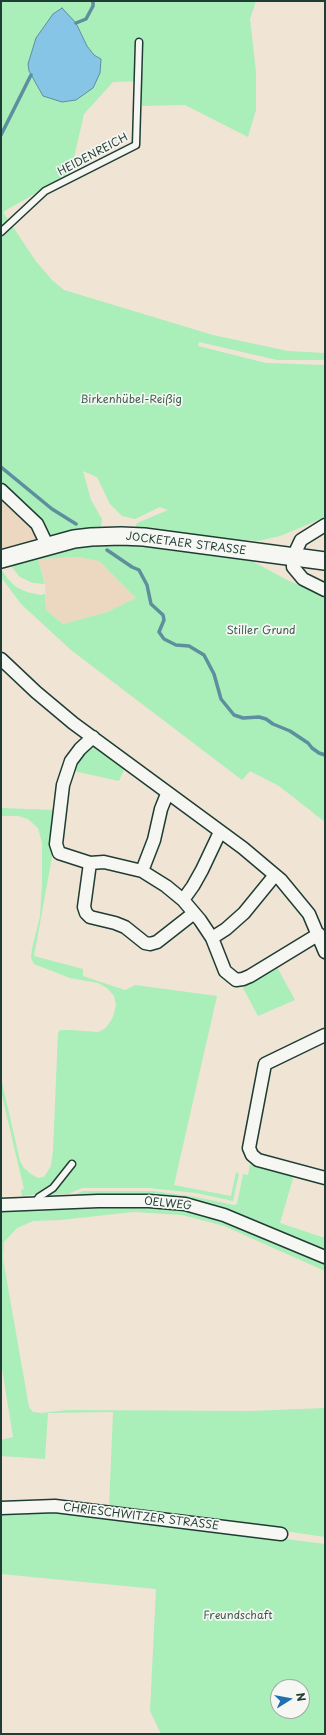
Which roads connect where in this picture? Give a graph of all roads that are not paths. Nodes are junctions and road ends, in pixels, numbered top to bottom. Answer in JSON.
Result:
{"nodes":[{"id":1,"x":139,"y":42,"type":"dead end"},
{"id":2,"x":1,"y":232,"type":"edge"},
{"id":3,"x":1,"y":490,"type":"edge"},
{"id":4,"x":325,"y":525,"type":"edge"},
{"id":5,"x":48,"y":547,"type":"junction"},
{"id":6,"x":293,"y":557,"type":"junction"},
{"id":7,"x":1,"y":559,"type":"edge"},
{"id":8,"x":325,"y":560,"type":"edge"},
{"id":9,"x":325,"y":590,"type":"edge"},
{"id":10,"x":4,"y":666,"type":"edge"},
{"id":11,"x":93,"y":737,"type":"junction"},
{"id":12,"x":167,"y":794,"type":"junction"},
{"id":13,"x":220,"y":832,"type":"junction"},
{"id":14,"x":90,"y":863,"type":"junction"},
{"id":15,"x":142,"y":871,"type":"junction"},
{"id":16,"x":275,"y":875,"type":"junction"},
{"id":17,"x":183,"y":900,"type":"junction"},
{"id":18,"x":194,"y":913,"type":"junction"},
{"id":19,"x":319,"y":934,"type":"junction"},
{"id":20,"x":212,"y":938,"type":"junction"},
{"id":21,"x":325,"y":952,"type":"edge"},
{"id":22,"x":325,"y":1035,"type":"edge"},
{"id":23,"x":72,"y":1164,"type":"dead end"},
{"id":24,"x":325,"y":1178,"type":"edge"},
{"id":25,"x":34,"y":1204,"type":"junction"},
{"id":26,"x":1,"y":1205,"type":"edge"},
{"id":27,"x":325,"y":1257,"type":"edge"},
{"id":28,"x":1,"y":1508,"type":"edge"},
{"id":29,"x":282,"y":1534,"type":"dead end"}],
"edges":[{"from":1,"to":2,"type":"lane","name":"HEIDENREICH"},
{"from":3,"to":5,"type":"street"},
{"from":4,"to":6,"type":"street"},
{"from":5,"to":6,"type":"street","name":"JOCKETAER STRASSE"},
{"from":5,"to":7,"type":"street","name":"JOCKETAER STRASSE"},
{"from":6,"to":8,"type":"street","name":"JOCKETAER STRASSE"},
{"from":6,"to":9,"type":"street"},
{"from":10,"to":11,"type":"street"},
{"from":11,"to":12,"type":"street"},
{"from":11,"to":14,"type":"street"},
{"from":12,"to":13,"type":"street"},
{"from":12,"to":15,"type":"street"},
{"from":13,"to":16,"type":"street"},
{"from":13,"to":17,"type":"street"},
{"from":14,"to":15,"type":"street"},
{"from":14,"to":18,"type":"street"},
{"from":15,"to":17,"type":"street"},
{"from":16,"to":19,"type":"street"},
{"from":16,"to":20,"type":"street"},
{"from":17,"to":18,"type":"street"},
{"from":18,"to":20,"type":"street"},
{"from":19,"to":20,"type":"street"},
{"from":19,"to":21,"type":"street"},
{"from":22,"to":24,"type":"street"},
{"from":23,"to":25,"type":"lane"},
{"from":25,"to":26,"type":"street","name":"OELWEG"},
{"from":25,"to":27,"type":"street","name":"OELWEG"},
{"from":28,"to":29,"type":"street","name":"CHRIESCHWITZER STRASSE"}]}
